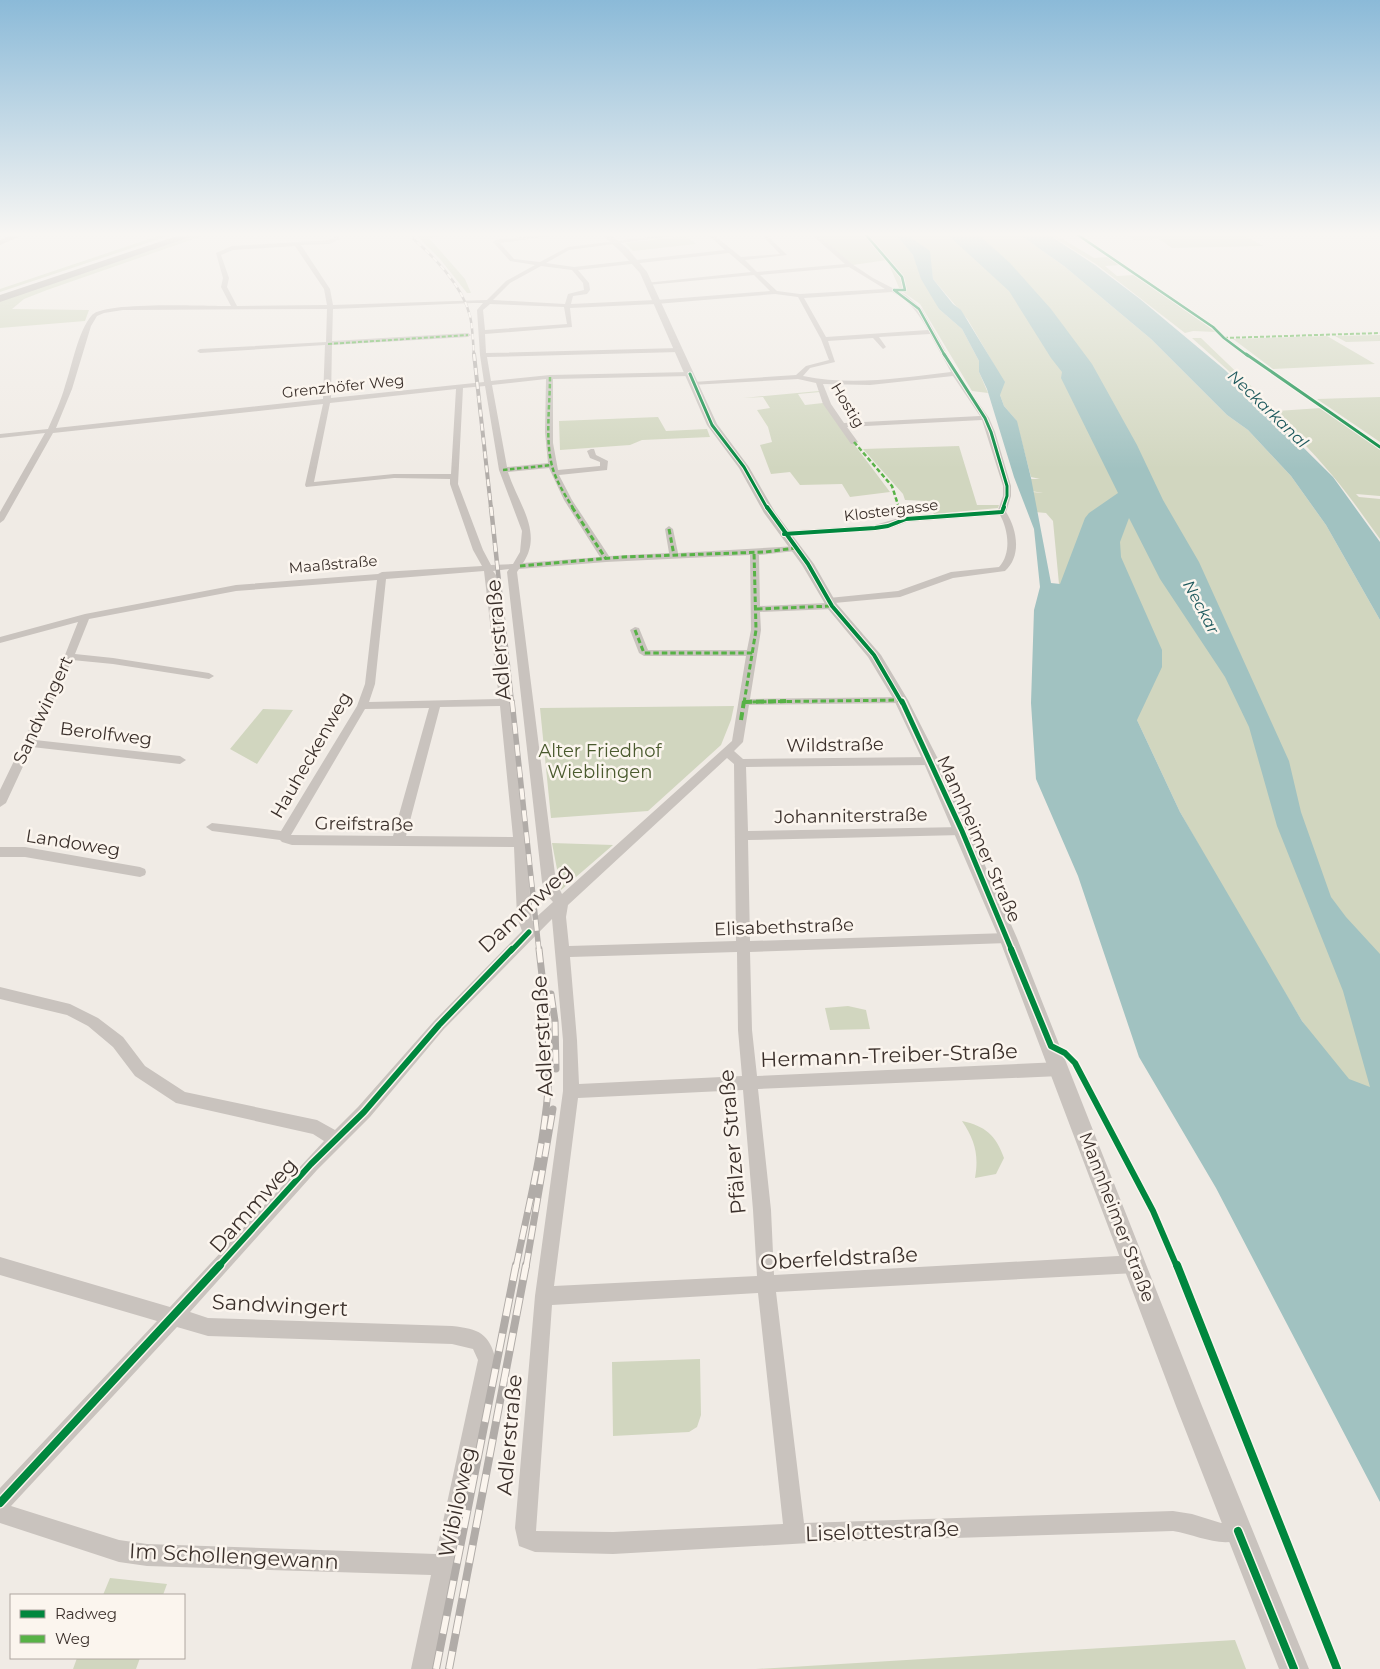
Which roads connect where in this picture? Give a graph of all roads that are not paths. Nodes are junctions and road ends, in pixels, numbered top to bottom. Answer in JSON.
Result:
{"nodes":[{"id":1,"x":99,"y":313,"type":"edge"},
{"id":2,"x":330,"y":313,"type":"edge"},
{"id":3,"x":480,"y":313,"type":"edge"},
{"id":4,"x":568,"y":313,"type":"edge"},
{"id":5,"x":661,"y":313,"type":"edge"},
{"id":6,"x":809,"y":313,"type":"edge"},
{"id":7,"x":919,"y":313,"type":"edge"},
{"id":8,"x":482,"y":332,"type":"junction"},
{"id":9,"x":930,"y":332,"type":"junction"},
{"id":10,"x":468,"y":335,"type":"dead end"},
{"id":11,"x":874,"y":335,"type":"junction"},
{"id":12,"x":824,"y":339,"type":"junction"},
{"id":13,"x":328,"y":344,"type":"junction"},
{"id":14,"x":883,"y":347,"type":"dead end"},
{"id":15,"x":679,"y":350,"type":"junction"},
{"id":16,"x":200,"y":351,"type":"dead end"},
{"id":17,"x":483,"y":355,"type":"junction"},
{"id":18,"x":690,"y":374,"type":"junction"},
{"id":19,"x":955,"y":374,"type":"junction"},
{"id":20,"x":550,"y":377,"type":"junction"},
{"id":21,"x":798,"y":377,"type":"junction"},
{"id":22,"x":819,"y":382,"type":"junction"},
{"id":23,"x":488,"y":383,"type":"junction"},
{"id":24,"x":694,"y":384,"type":"junction"},
{"id":25,"x":460,"y":386,"type":"junction"},
{"id":26,"x":327,"y":401,"type":"junction"},
{"id":27,"x":985,"y":418,"type":"junction"},
{"id":28,"x":841,"y":425,"type":"junction"},
{"id":29,"x":51,"y":430,"type":"junction"},
{"id":30,"x":0,"y":436,"type":"edge"},
{"id":31,"x":854,"y":442,"type":"dead end"},
{"id":32,"x":591,"y":451,"type":"dead end"},
{"id":33,"x":554,"y":469,"type":"junction"},
{"id":34,"x":503,"y":470,"type":"junction"},
{"id":35,"x":454,"y":477,"type":"junction"},
{"id":36,"x":1002,"y":512,"type":"junction"},
{"id":37,"x":0,"y":520,"type":"edge"},
{"id":38,"x":669,"y":529,"type":"dead end"},
{"id":39,"x":784,"y":534,"type":"junction"},
{"id":40,"x":796,"y":548,"type":"junction"},
{"id":41,"x":754,"y":552,"type":"junction"},
{"id":42,"x":674,"y":555,"type":"junction"},
{"id":43,"x":606,"y":559,"type":"junction"},
{"id":44,"x":518,"y":565,"type":"junction"},
{"id":45,"x":488,"y":567,"type":"junction"},
{"id":46,"x":382,"y":575,"type":"junction"},
{"id":47,"x":830,"y":604,"type":"junction"},
{"id":48,"x":757,"y":609,"type":"junction"},
{"id":49,"x":85,"y":617,"type":"junction"},
{"id":50,"x":635,"y":630,"type":"dead end"},
{"id":51,"x":0,"y":640,"type":"edge"},
{"id":52,"x":753,"y":653,"type":"junction"},
{"id":53,"x":70,"y":657,"type":"junction"},
{"id":54,"x":209,"y":676,"type":"dead end"},
{"id":55,"x":901,"y":700,"type":"junction"},
{"id":56,"x":504,"y":702,"type":"junction"},
{"id":57,"x":744,"y":702,"type":"junction"},
{"id":58,"x":435,"y":704,"type":"junction"},
{"id":59,"x":362,"y":706,"type":"junction"},
{"id":60,"x":28,"y":743,"type":"junction"},
{"id":61,"x":726,"y":752,"type":"junction"},
{"id":62,"x":180,"y":760,"type":"dead end"},
{"id":63,"x":931,"y":761,"type":"junction"},
{"id":64,"x":740,"y":763,"type":"junction"},
{"id":65,"x":0,"y":802,"type":"edge"},
{"id":66,"x":212,"y":827,"type":"dead end"},
{"id":67,"x":962,"y":831,"type":"junction"},
{"id":68,"x":285,"y":835,"type":"junction"},
{"id":69,"x":741,"y":836,"type":"junction"},
{"id":70,"x":398,"y":842,"type":"junction"},
{"id":71,"x":520,"y":842,"type":"junction"},
{"id":72,"x":0,"y":852,"type":"edge"},
{"id":73,"x":140,"y":872,"type":"dead end"},
{"id":74,"x":562,"y":902,"type":"junction"},
{"id":75,"x":529,"y":930,"type":"junction"},
{"id":76,"x":1008,"y":938,"type":"junction"},
{"id":77,"x":742,"y":946,"type":"junction"},
{"id":78,"x":561,"y":952,"type":"junction"},
{"id":79,"x":0,"y":993,"type":"edge"},
{"id":80,"x":1060,"y":1069,"type":"junction"},
{"id":81,"x":750,"y":1082,"type":"junction"},
{"id":82,"x":571,"y":1092,"type":"junction"},
{"id":83,"x":335,"y":1139,"type":"junction"},
{"id":84,"x":1136,"y":1264,"type":"junction"},
{"id":85,"x":0,"y":1266,"type":"edge"},
{"id":86,"x":766,"y":1284,"type":"junction"},
{"id":87,"x":544,"y":1296,"type":"junction"},
{"id":88,"x":174,"y":1316,"type":"junction"},
{"id":89,"x":475,"y":1338,"type":"joint"},
{"id":90,"x":0,"y":1504,"type":"edge"},
{"id":91,"x":0,"y":1513,"type":"edge"},
{"id":92,"x":1238,"y":1531,"type":"junction"},
{"id":93,"x":795,"y":1534,"type":"junction"},
{"id":94,"x":526,"y":1539,"type":"joint"},
{"id":95,"x":443,"y":1566,"type":"junction"},
{"id":96,"x":422,"y":1669,"type":"edge"},
{"id":97,"x":1294,"y":1669,"type":"edge"}],
"edges":[{"from":1,"to":29,"type":"street"},
{"from":2,"to":13,"type":"street"},
{"from":3,"to":8,"type":"street","name":"Adlerstraße"},
{"from":4,"to":8,"type":"street"},
{"from":5,"to":15,"type":"street","name":"Mannheimer Straße"},
{"from":6,"to":12,"type":"street"},
{"from":7,"to":9,"type":"street"},
{"from":8,"to":17,"type":"street","name":"Adlerstraße"},
{"from":9,"to":11,"type":"street"},
{"from":9,"to":19,"type":"street"},
{"from":10,"to":13,"type":"street"},
{"from":11,"to":12,"type":"street"},
{"from":11,"to":14,"type":"street"},
{"from":12,"to":21,"type":"street"},
{"from":13,"to":16,"type":"street"},
{"from":13,"to":26,"type":"street"},
{"from":15,"to":17,"type":"street"},
{"from":15,"to":18,"type":"street","name":"Mannheimer Straße"},
{"from":17,"to":23,"type":"street","name":"Adlerstraße"},
{"from":18,"to":20,"type":"street","name":"Grenzhöfer Weg"},
{"from":18,"to":24,"type":"street","name":"Mannheimer Straße"},
{"from":19,"to":22,"type":"street"},
{"from":19,"to":27,"type":"street"},
{"from":20,"to":23,"type":"street","name":"Grenzhöfer Weg"},
{"from":20,"to":33,"type":"street"},
{"from":21,"to":22,"type":"street"},
{"from":21,"to":24,"type":"street"},
{"from":22,"to":28,"type":"street","name":"Hostig"},
{"from":23,"to":25,"type":"street","name":"Grenzhöfer Weg"},
{"from":23,"to":34,"type":"street","name":"Adlerstraße"},
{"from":24,"to":39,"type":"street","name":"Mannheimer Straße"},
{"from":25,"to":26,"type":"street","name":"Grenzhöfer Weg"},
{"from":25,"to":35,"type":"street","name":"Adlerstraße"},
{"from":26,"to":29,"type":"street","name":"Grenzhöfer Weg"},
{"from":26,"to":35,"type":"street"},
{"from":27,"to":28,"type":"street"},
{"from":27,"to":36,"type":"street"},
{"from":28,"to":31,"type":"street","name":"Hostig"},
{"from":29,"to":30,"type":"street","name":"Grenzhöfer Weg"},
{"from":29,"to":37,"type":"street"},
{"from":32,"to":33,"type":"street"},
{"from":33,"to":34,"type":"street"},
{"from":33,"to":43,"type":"street"},
{"from":34,"to":44,"type":"street","name":"Adlerstraße"},
{"from":35,"to":45,"type":"street","name":"Adlerstraße"},
{"from":36,"to":39,"type":"street","name":"Klostergasse"},
{"from":36,"to":47,"type":"street"},
{"from":38,"to":42,"type":"street"},
{"from":39,"to":40,"type":"street","name":"Mannheimer Straße"},
{"from":40,"to":41,"type":"street","name":"Maaßstraße"},
{"from":40,"to":47,"type":"street","name":"Mannheimer Straße"},
{"from":41,"to":42,"type":"street","name":"Maaßstraße"},
{"from":41,"to":48,"type":"street","name":"Dammweg"},
{"from":42,"to":43,"type":"street","name":"Maaßstraße"},
{"from":43,"to":44,"type":"street","name":"Maaßstraße"},
{"from":44,"to":45,"type":"street","name":"Maaßstraße"},
{"from":44,"to":74,"type":"street","name":"Adlerstraße"},
{"from":45,"to":46,"type":"street","name":"Maaßstraße"},
{"from":45,"to":56,"type":"street","name":"Adlerstraße"},
{"from":46,"to":49,"type":"street","name":"Maaßstraße"},
{"from":46,"to":59,"type":"street","name":"Hauheckenweg"},
{"from":47,"to":48,"type":"street"},
{"from":47,"to":55,"type":"street","name":"Mannheimer Straße"},
{"from":48,"to":52,"type":"street","name":"Dammweg"},
{"from":49,"to":51,"type":"street","name":"Maaßstraße"},
{"from":49,"to":53,"type":"street","name":"Sandwingert"},
{"from":50,"to":52,"type":"street"},
{"from":52,"to":57,"type":"street","name":"Dammweg"},
{"from":53,"to":54,"type":"street"},
{"from":53,"to":60,"type":"street","name":"Sandwingert"},
{"from":55,"to":57,"type":"street"},
{"from":55,"to":63,"type":"street","name":"Mannheimer Straße"},
{"from":56,"to":58,"type":"street"},
{"from":56,"to":71,"type":"street","name":"Adlerstraße"},
{"from":57,"to":61,"type":"street","name":"Dammweg"},
{"from":58,"to":59,"type":"street"},
{"from":58,"to":70,"type":"street"},
{"from":59,"to":68,"type":"street","name":"Hauheckenweg"},
{"from":60,"to":62,"type":"street","name":"Berolfweg"},
{"from":60,"to":65,"type":"street","name":"Sandwingert"},
{"from":61,"to":64,"type":"street"},
{"from":61,"to":74,"type":"street","name":"Dammweg"},
{"from":63,"to":64,"type":"street","name":"Wildstraße"},
{"from":63,"to":67,"type":"street","name":"Mannheimer Straße"},
{"from":64,"to":69,"type":"street","name":"Pfälzer Straße"},
{"from":66,"to":68,"type":"street","name":"Greifstraße"},
{"from":67,"to":69,"type":"street","name":"Johanniterstraße"},
{"from":67,"to":76,"type":"street","name":"Mannheimer Straße"},
{"from":68,"to":70,"type":"street","name":"Greifstraße"},
{"from":69,"to":77,"type":"street","name":"Pfälzer Straße"},
{"from":70,"to":71,"type":"street","name":"Greifstraße"},
{"from":71,"to":75,"type":"street","name":"Adlerstraße"},
{"from":72,"to":73,"type":"street","name":"Landoweg"},
{"from":74,"to":75,"type":"street","name":"Dammweg"},
{"from":74,"to":78,"type":"street","name":"Adlerstraße"},
{"from":75,"to":83,"type":"street","name":"Dammweg"},
{"from":76,"to":77,"type":"street","name":"Elisabethstraße"},
{"from":76,"to":80,"type":"street","name":"Mannheimer Straße"},
{"from":77,"to":78,"type":"street","name":"Elisabethstraße"},
{"from":77,"to":81,"type":"street","name":"Pfälzer Straße"},
{"from":78,"to":82,"type":"street","name":"Adlerstraße"},
{"from":79,"to":83,"type":"street"},
{"from":80,"to":81,"type":"street","name":"Hermann-Treiber-Straße"},
{"from":80,"to":84,"type":"street","name":"Mannheimer Straße"},
{"from":81,"to":82,"type":"street","name":"Hermann-Treiber-Straße"},
{"from":81,"to":86,"type":"street","name":"Pfälzer Straße"},
{"from":82,"to":87,"type":"street","name":"Adlerstraße"},
{"from":83,"to":88,"type":"street","name":"Dammweg"},
{"from":84,"to":86,"type":"street","name":"Oberfeldstraße"},
{"from":84,"to":92,"type":"street","name":"Mannheimer Straße"},
{"from":85,"to":88,"type":"street","name":"Sandwingert"},
{"from":86,"to":87,"type":"street","name":"Oberfeldstraße"},
{"from":86,"to":93,"type":"street","name":"Pfälzer Straße"},
{"from":87,"to":94,"type":"street","name":"Adlerstraße"},
{"from":88,"to":89,"type":"street","name":"Sandwingert"},
{"from":88,"to":90,"type":"street","name":"Dammweg"},
{"from":89,"to":95,"type":"street","name":"Wibiloweg"},
{"from":91,"to":95,"type":"street","name":"Im Schollengewann"},
{"from":92,"to":93,"type":"street","name":"Liselottestraße"},
{"from":92,"to":97,"type":"street","name":"Mannheimer Straße"},
{"from":93,"to":94,"type":"street","name":"Liselottestraße"},
{"from":95,"to":96,"type":"street","name":"Wibiloweg"}]}
